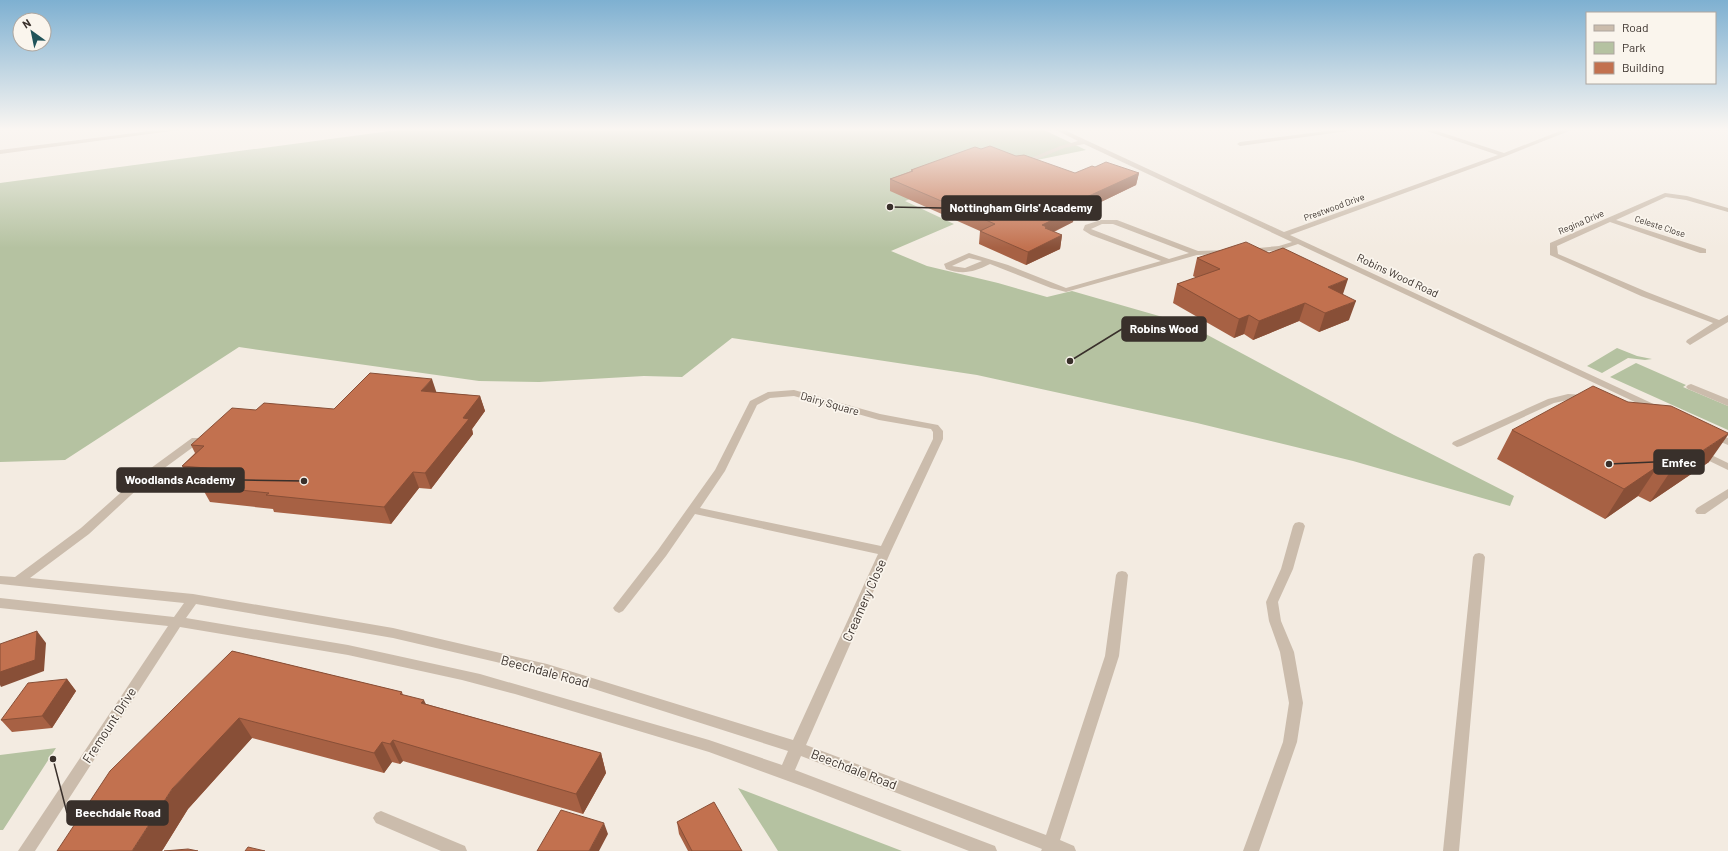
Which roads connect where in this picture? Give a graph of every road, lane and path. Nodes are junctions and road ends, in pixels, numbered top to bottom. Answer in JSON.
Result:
{"nodes":[{"id":1,"x":1141,"y":169,"type":"edge"},
{"id":2,"x":1465,"y":169,"type":"edge"},
{"id":3,"x":1728,"y":210,"type":"edge"},
{"id":4,"x":1610,"y":220,"type":"junction"},
{"id":5,"x":1282,"y":234,"type":"junction"},
{"id":6,"x":1298,"y":242,"type":"junction"},
{"id":7,"x":1703,"y":251,"type":"dead end"},
{"id":8,"x":1197,"y":253,"type":"junction"},
{"id":9,"x":989,"y":261,"type":"dead end"},
{"id":10,"x":1168,"y":262,"type":"junction"},
{"id":11,"x":1728,"y":318,"type":"edge"},
{"id":12,"x":1720,"y":323,"type":"junction"},
{"id":13,"x":1690,"y":342,"type":"dead end"},
{"id":14,"x":1691,"y":387,"type":"dead end"},
{"id":15,"x":1628,"y":395,"type":"junction"},
{"id":16,"x":1594,"y":400,"type":"edge"},
{"id":17,"x":1617,"y":400,"type":"edge"},
{"id":18,"x":1728,"y":403,"type":"edge"},
{"id":19,"x":1663,"y":412,"type":"edge"},
{"id":20,"x":934,"y":427,"type":"joint"},
{"id":21,"x":1706,"y":432,"type":"edge"},
{"id":22,"x":196,"y":440,"type":"edge"},
{"id":23,"x":1728,"y":442,"type":"edge"},
{"id":24,"x":1457,"y":444,"type":"dead end"},
{"id":25,"x":1694,"y":449,"type":"edge"},
{"id":26,"x":1728,"y":467,"type":"edge"},
{"id":27,"x":1728,"y":493,"type":"edge"},
{"id":28,"x":694,"y":510,"type":"junction"},
{"id":29,"x":1701,"y":511,"type":"dead end"},
{"id":30,"x":1299,"y":526,"type":"dead end"},
{"id":31,"x":886,"y":551,"type":"junction"},
{"id":32,"x":1479,"y":557,"type":"dead end"},
{"id":33,"x":1122,"y":575,"type":"dead end"},
{"id":34,"x":0,"y":580,"type":"edge"},
{"id":35,"x":18,"y":581,"type":"junction"},
{"id":36,"x":193,"y":599,"type":"junction"},
{"id":37,"x":0,"y":603,"type":"edge"},
{"id":38,"x":619,"y":608,"type":"dead end"},
{"id":39,"x":176,"y":621,"type":"junction"},
{"id":40,"x":798,"y":748,"type":"junction"},
{"id":41,"x":786,"y":773,"type":"junction"},
{"id":42,"x":381,"y":818,"type":"dead end"},
{"id":43,"x":1050,"y":848,"type":"edge"},
{"id":44,"x":26,"y":851,"type":"edge"},
{"id":45,"x":459,"y":851,"type":"edge"},
{"id":46,"x":989,"y":851,"type":"edge"},
{"id":47,"x":1068,"y":851,"type":"edge"},
{"id":48,"x":1251,"y":851,"type":"edge"},
{"id":49,"x":1451,"y":851,"type":"edge"}],
"edges":[{"from":1,"to":5,"type":"street","name":"Robins Wood Road"},
{"from":2,"to":5,"type":"street","name":"Prestwood Drive"},
{"from":3,"to":4,"type":"street","name":"Regina Drive"},
{"from":4,"to":7,"type":"street","name":"Celeste Close"},
{"from":4,"to":12,"type":"street","name":"Regina Drive"},
{"from":5,"to":6,"type":"street","name":"Robins Wood Road"},
{"from":6,"to":8,"type":"street"},
{"from":6,"to":15,"type":"street","name":"Robins Wood Road"},
{"from":8,"to":10,"type":"street"},
{"from":8,"to":10,"type":"street"},
{"from":9,"to":10,"type":"street"},
{"from":11,"to":12,"type":"street"},
{"from":12,"to":13,"type":"street"},
{"from":14,"to":18,"type":"street"},
{"from":15,"to":17,"type":"street"},
{"from":15,"to":19,"type":"street","name":"Robins Wood Road"},
{"from":16,"to":24,"type":"street"},
{"from":20,"to":28,"type":"street","name":"Dairy Square"},
{"from":20,"to":31,"type":"street","name":"Creamery Close"},
{"from":21,"to":23,"type":"street"},
{"from":22,"to":35,"type":"street"},
{"from":25,"to":26,"type":"street"},
{"from":27,"to":29,"type":"street"},
{"from":28,"to":31,"type":"street"},
{"from":28,"to":38,"type":"street","name":"Dairy Square"},
{"from":30,"to":48,"type":"street"},
{"from":31,"to":40,"type":"street","name":"Creamery Close"},
{"from":32,"to":49,"type":"street"},
{"from":33,"to":43,"type":"street"},
{"from":34,"to":35,"type":"street","name":"Beechdale Road"},
{"from":35,"to":36,"type":"street","name":"Beechdale Road"},
{"from":36,"to":39,"type":"street","name":"Fremount Drive"},
{"from":36,"to":40,"type":"street","name":"Beechdale Road"},
{"from":37,"to":39,"type":"street"},
{"from":39,"to":41,"type":"street"},
{"from":39,"to":44,"type":"street","name":"Fremount Drive"},
{"from":40,"to":41,"type":"street","name":"Creamery Close"},
{"from":40,"to":43,"type":"street","name":"Beechdale Road"},
{"from":41,"to":46,"type":"street"},
{"from":42,"to":45,"type":"street"},
{"from":43,"to":47,"type":"street","name":"Beechdale Road"}]}
